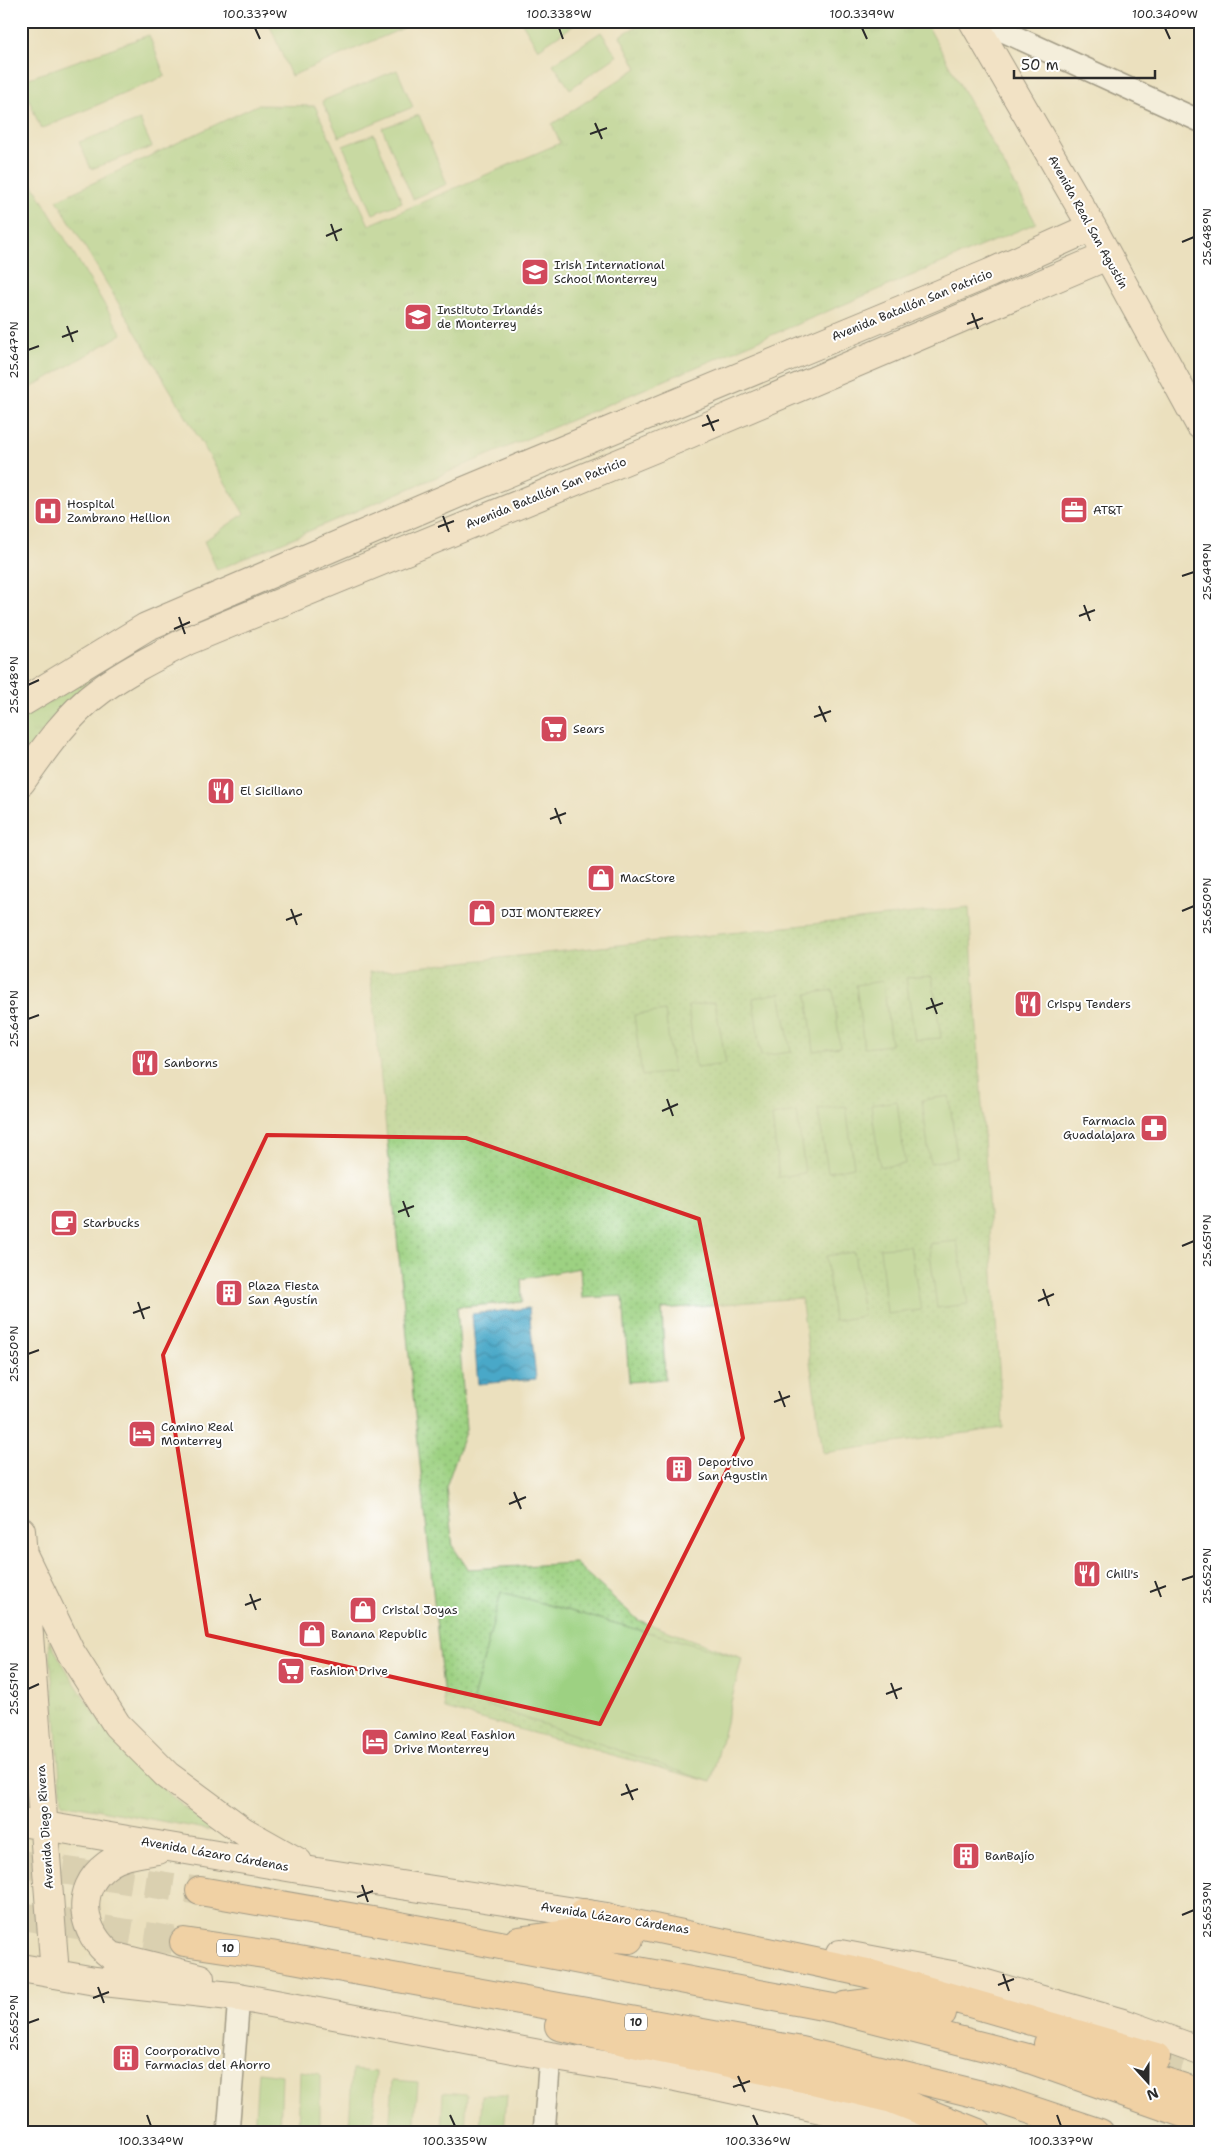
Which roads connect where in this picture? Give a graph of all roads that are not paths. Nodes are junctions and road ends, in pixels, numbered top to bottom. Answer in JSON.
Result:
{"nodes":[{"id":1,"x":973,"y":21,"type":"edge"},
{"id":2,"x":981,"y":21,"type":"edge"},
{"id":3,"x":1200,"y":121,"type":"edge"},
{"id":4,"x":1092,"y":228,"type":"junction"},
{"id":5,"x":1107,"y":256,"type":"junction"},
{"id":6,"x":1200,"y":425,"type":"edge"},
{"id":7,"x":21,"y":703,"type":"edge"},
{"id":8,"x":23,"y":776,"type":"edge"},
{"id":9,"x":22,"y":1542,"type":"edge"},
{"id":10,"x":33,"y":1824,"type":"edge"},
{"id":11,"x":175,"y":1847,"type":"junction"},
{"id":12,"x":317,"y":1872,"type":"junction"},
{"id":13,"x":200,"y":1891,"type":"tunnel mouth"},
{"id":14,"x":583,"y":1913,"type":"junction"},
{"id":15,"x":184,"y":1942,"type":"tunnel mouth"},
{"id":16,"x":502,"y":1945,"type":"junction"},
{"id":17,"x":272,"y":1955,"type":"junction"},
{"id":18,"x":772,"y":1955,"type":"junction"},
{"id":19,"x":21,"y":1968,"type":"edge"},
{"id":20,"x":55,"y":1974,"type":"junction"},
{"id":21,"x":239,"y":1998,"type":"junction"},
{"id":22,"x":834,"y":2008,"type":"junction"},
{"id":23,"x":1200,"y":2051,"type":"edge"},
{"id":24,"x":550,"y":2056,"type":"junction"},
{"id":25,"x":1156,"y":2057,"type":"tunnel mouth"},
{"id":26,"x":1200,"y":2093,"type":"edge"},
{"id":27,"x":1200,"y":2119,"type":"edge"},
{"id":28,"x":862,"y":2125,"type":"edge"},
{"id":29,"x":928,"y":2132,"type":"edge"},
{"id":30,"x":228,"y":2133,"type":"edge"},
{"id":31,"x":544,"y":2133,"type":"edge"},
{"id":32,"x":978,"y":2133,"type":"edge"},
{"id":33,"x":1100,"y":2133,"type":"edge"}],
"edges":[{"from":1,"to":4,"type":"street","name":"Avenida Real San Agustín"},
{"from":2,"to":3,"type":"street"},
{"from":4,"to":5,"type":"street","name":"Avenida Real San Agustín"},
{"from":4,"to":7,"type":"street","name":"Avenida Batallón San Patricio"},
{"from":5,"to":6,"type":"street","name":"Avenida Real San Agustín"},
{"from":5,"to":8,"type":"street","name":"Avenida Batallón San Patricio"},
{"from":9,"to":10,"type":"street","name":"Avenida Diego Rivera"},
{"from":9,"to":12,"type":"street"},
{"from":10,"to":11,"type":"street","name":"Avenida Lázaro Cárdenas"},
{"from":10,"to":20,"type":"street","name":"Avenida Diego Rivera"},
{"from":11,"to":12,"type":"street","name":"Avenida Lázaro Cárdenas"},
{"from":11,"to":21,"type":"street"},
{"from":12,"to":14,"type":"street","name":"Avenida Lázaro Cárdenas"},
{"from":13,"to":16,"type":"highway"},
{"from":14,"to":18,"type":"highway"},
{"from":14,"to":23,"type":"street","name":"Avenida Lázaro Cárdenas"},
{"from":15,"to":17,"type":"highway","number":"10"},
{"from":16,"to":18,"type":"highway"},
{"from":16,"to":22,"type":"highway"},
{"from":17,"to":32,"type":"highway"},
{"from":17,"to":33,"type":"highway","number":"10"},
{"from":18,"to":25,"type":"highway"},
{"from":19,"to":20,"type":"street"},
{"from":20,"to":21,"type":"street"},
{"from":21,"to":24,"type":"street"},
{"from":21,"to":30,"type":"street"},
{"from":22,"to":26,"type":"highway"},
{"from":22,"to":27,"type":"highway"},
{"from":24,"to":28,"type":"street"},
{"from":24,"to":31,"type":"street"},
{"from":28,"to":29,"type":"street"}]}
